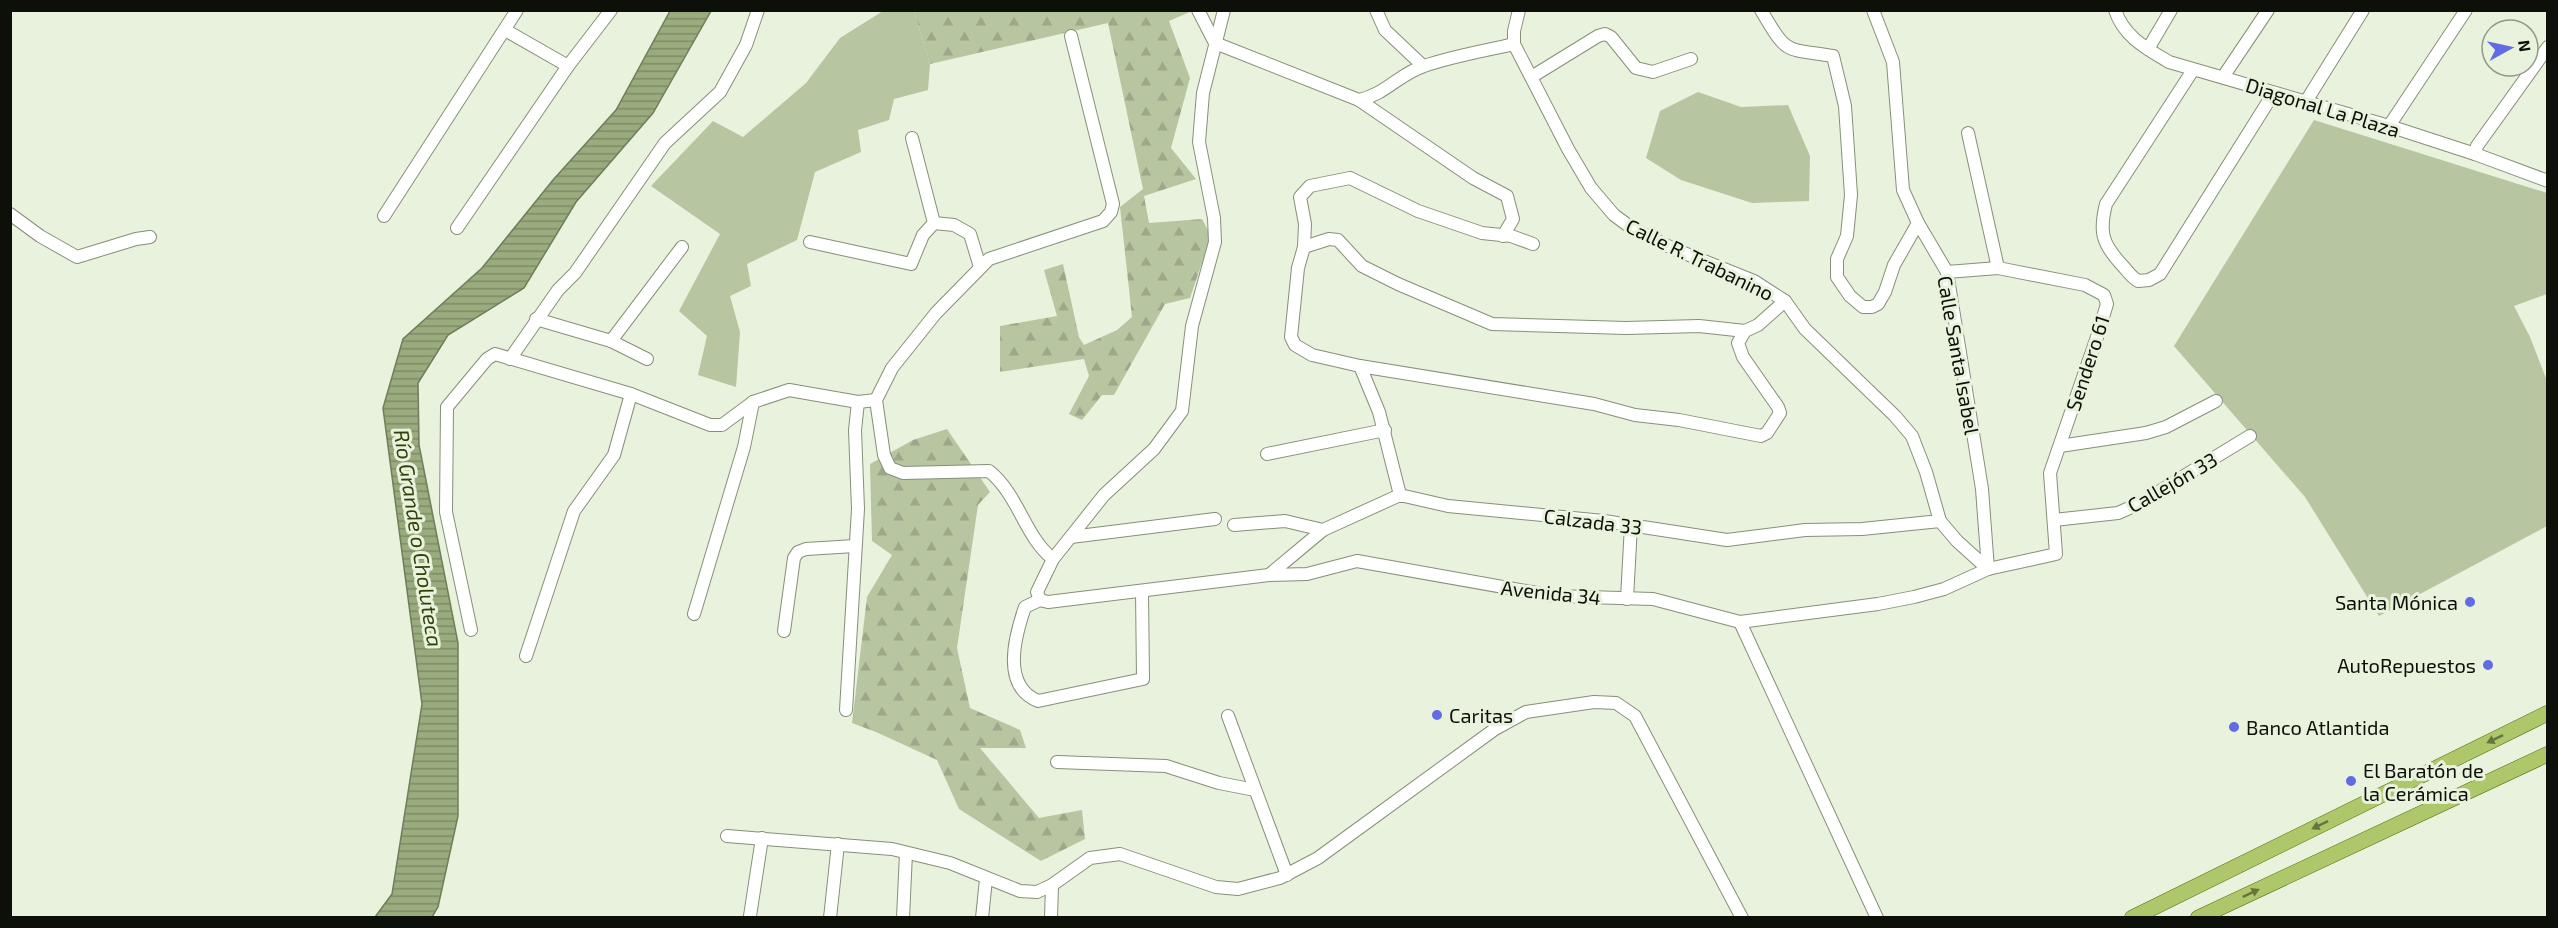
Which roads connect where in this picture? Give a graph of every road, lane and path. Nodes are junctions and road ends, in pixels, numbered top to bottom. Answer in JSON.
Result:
{"nodes":[{"id":1,"x":518,"y":10,"type":"edge"},
{"id":2,"x":611,"y":10,"type":"edge"},
{"id":3,"x":758,"y":10,"type":"edge"},
{"id":4,"x":1198,"y":10,"type":"edge"},
{"id":5,"x":1224,"y":10,"type":"edge"},
{"id":6,"x":1376,"y":10,"type":"edge"},
{"id":7,"x":1519,"y":10,"type":"edge"},
{"id":8,"x":1761,"y":10,"type":"edge"},
{"id":9,"x":1873,"y":10,"type":"edge"},
{"id":10,"x":2115,"y":10,"type":"edge"},
{"id":11,"x":2171,"y":10,"type":"edge"},
{"id":12,"x":2268,"y":10,"type":"edge"},
{"id":13,"x":2363,"y":10,"type":"edge"},
{"id":14,"x":2466,"y":10,"type":"edge"},
{"id":15,"x":505,"y":30,"type":"junction"},
{"id":16,"x":1071,"y":36,"type":"dead end"},
{"id":17,"x":1215,"y":43,"type":"junction"},
{"id":18,"x":1514,"y":44,"type":"junction"},
{"id":19,"x":2547,"y":47,"type":"edge"},
{"id":20,"x":2148,"y":49,"type":"junction"},
{"id":21,"x":1691,"y":59,"type":"dead end"},
{"id":22,"x":568,"y":66,"type":"junction"},
{"id":23,"x":1423,"y":66,"type":"junction"},
{"id":24,"x":2193,"y":70,"type":"junction"},
{"id":25,"x":1533,"y":76,"type":"junction"},
{"id":26,"x":2223,"y":77,"type":"junction"},
{"id":27,"x":2273,"y":94,"type":"junction"},
{"id":28,"x":1359,"y":100,"type":"junction"},
{"id":29,"x":2305,"y":103,"type":"junction"},
{"id":30,"x":2389,"y":126,"type":"junction"},
{"id":31,"x":1968,"y":133,"type":"dead end"},
{"id":32,"x":912,"y":138,"type":"dead end"},
{"id":33,"x":2475,"y":154,"type":"junction"},
{"id":34,"x":2547,"y":182,"type":"edge"},
{"id":35,"x":10,"y":214,"type":"edge"},
{"id":36,"x":384,"y":216,"type":"dead end"},
{"id":37,"x":934,"y":223,"type":"junction"},
{"id":38,"x":1918,"y":223,"type":"junction"},
{"id":39,"x":457,"y":228,"type":"dead end"},
{"id":40,"x":1503,"y":236,"type":"junction"},
{"id":41,"x":150,"y":237,"type":"dead end"},
{"id":42,"x":810,"y":242,"type":"dead end"},
{"id":43,"x":1533,"y":243,"type":"dead end"},
{"id":44,"x":682,"y":247,"type":"dead end"},
{"id":45,"x":1304,"y":248,"type":"junction"},
{"id":46,"x":980,"y":267,"type":"junction"},
{"id":47,"x":1998,"y":268,"type":"junction"},
{"id":48,"x":1947,"y":272,"type":"junction"},
{"id":49,"x":1785,"y":301,"type":"junction"},
{"id":50,"x":536,"y":320,"type":"junction"},
{"id":51,"x":1745,"y":331,"type":"junction"},
{"id":52,"x":611,"y":341,"type":"junction"},
{"id":53,"x":510,"y":358,"type":"junction"},
{"id":54,"x":647,"y":359,"type":"dead end"},
{"id":55,"x":1360,"y":366,"type":"junction"},
{"id":56,"x":631,"y":394,"type":"junction"},
{"id":57,"x":876,"y":400,"type":"junction"},
{"id":58,"x":2216,"y":401,"type":"dead end"},
{"id":59,"x":753,"y":402,"type":"junction"},
{"id":60,"x":858,"y":402,"type":"junction"},
{"id":61,"x":1384,"y":430,"type":"junction"},
{"id":62,"x":2250,"y":436,"type":"dead end"},
{"id":63,"x":2060,"y":446,"type":"junction"},
{"id":64,"x":1267,"y":454,"type":"dead end"},
{"id":65,"x":1400,"y":495,"type":"junction"},
{"id":66,"x":1215,"y":519,"type":"dead end"},
{"id":67,"x":2054,"y":520,"type":"junction"},
{"id":68,"x":1940,"y":521,"type":"junction"},
{"id":69,"x":1234,"y":525,"type":"dead end"},
{"id":70,"x":1631,"y":525,"type":"junction"},
{"id":71,"x":1323,"y":530,"type":"junction"},
{"id":72,"x":1071,"y":537,"type":"junction"},
{"id":73,"x":855,"y":546,"type":"junction"},
{"id":74,"x":2056,"y":554,"type":"joint"},
{"id":75,"x":1053,"y":559,"type":"junction"},
{"id":76,"x":1988,"y":569,"type":"junction"},
{"id":77,"x":1269,"y":575,"type":"junction"},
{"id":78,"x":1142,"y":591,"type":"junction"},
{"id":79,"x":1627,"y":599,"type":"junction"},
{"id":80,"x":1040,"y":600,"type":"junction"},
{"id":81,"x":694,"y":614,"type":"dead end"},
{"id":82,"x":1740,"y":622,"type":"junction"},
{"id":83,"x":471,"y":630,"type":"dead end"},
{"id":84,"x":784,"y":631,"type":"dead end"},
{"id":85,"x":526,"y":656,"type":"dead end"},
{"id":86,"x":846,"y":711,"type":"dead end"},
{"id":87,"x":2547,"y":713,"type":"edge"},
{"id":88,"x":1228,"y":716,"type":"dead end"},
{"id":89,"x":2547,"y":754,"type":"edge"},
{"id":90,"x":1057,"y":762,"type":"dead end"},
{"id":91,"x":1255,"y":790,"type":"junction"},
{"id":92,"x":728,"y":836,"type":"dead end"},
{"id":93,"x":762,"y":838,"type":"junction"},
{"id":94,"x":838,"y":844,"type":"junction"},
{"id":95,"x":906,"y":853,"type":"junction"},
{"id":96,"x":1287,"y":875,"type":"junction"},
{"id":97,"x":986,"y":879,"type":"junction"},
{"id":98,"x":1052,"y":885,"type":"junction"},
{"id":99,"x":750,"y":916,"type":"edge"},
{"id":100,"x":830,"y":918,"type":"edge"},
{"id":101,"x":903,"y":918,"type":"edge"},
{"id":102,"x":982,"y":918,"type":"edge"},
{"id":103,"x":1051,"y":918,"type":"edge"},
{"id":104,"x":1742,"y":918,"type":"edge"},
{"id":105,"x":1877,"y":918,"type":"edge"},
{"id":106,"x":2132,"y":918,"type":"edge"},
{"id":107,"x":2198,"y":918,"type":"edge"}],
"edges":[{"from":1,"to":15,"type":"street"},
{"from":2,"to":22,"type":"street"},
{"from":3,"to":50,"type":"street"},
{"from":4,"to":17,"type":"street"},
{"from":5,"to":17,"type":"street"},
{"from":6,"to":23,"type":"street"},
{"from":7,"to":18,"type":"street"},
{"from":8,"to":38,"type":"street"},
{"from":9,"to":38,"type":"street","name":"Calle Santa Isabel"},
{"from":10,"to":20,"type":"street","name":"Diagonal La Plaza"},
{"from":11,"to":20,"type":"street"},
{"from":12,"to":26,"type":"street"},
{"from":13,"to":29,"type":"street"},
{"from":14,"to":30,"type":"street"},
{"from":15,"to":22,"type":"street"},
{"from":15,"to":36,"type":"street"},
{"from":16,"to":46,"type":"street"},
{"from":17,"to":28,"type":"street"},
{"from":17,"to":72,"type":"street"},
{"from":18,"to":23,"type":"street"},
{"from":18,"to":25,"type":"street","name":"Calle R. Trabanino"},
{"from":19,"to":33,"type":"street"},
{"from":20,"to":24,"type":"street","name":"Diagonal La Plaza"},
{"from":21,"to":25,"type":"street"},
{"from":22,"to":39,"type":"street"},
{"from":23,"to":28,"type":"street"},
{"from":24,"to":26,"type":"street","name":"Diagonal La Plaza"},
{"from":24,"to":27,"type":"street"},
{"from":25,"to":49,"type":"street","name":"Calle R. Trabanino"},
{"from":26,"to":27,"type":"street","name":"Diagonal La Plaza"},
{"from":27,"to":29,"type":"street","name":"Diagonal La Plaza"},
{"from":28,"to":40,"type":"street"},
{"from":29,"to":30,"type":"street","name":"Diagonal La Plaza"},
{"from":30,"to":33,"type":"street","name":"Diagonal La Plaza"},
{"from":31,"to":47,"type":"street"},
{"from":32,"to":37,"type":"street"},
{"from":33,"to":34,"type":"street","name":"Diagonal La Plaza"},
{"from":35,"to":41,"type":"street"},
{"from":37,"to":42,"type":"street"},
{"from":37,"to":46,"type":"street"},
{"from":38,"to":48,"type":"street","name":"Calle Santa Isabel"},
{"from":40,"to":43,"type":"street"},
{"from":40,"to":45,"type":"street"},
{"from":44,"to":52,"type":"street"},
{"from":45,"to":51,"type":"street"},
{"from":45,"to":55,"type":"street"},
{"from":46,"to":57,"type":"street"},
{"from":47,"to":48,"type":"street","name":"Sendero 61"},
{"from":47,"to":63,"type":"street","name":"Sendero 61"},
{"from":48,"to":76,"type":"street","name":"Calle Santa Isabel"},
{"from":49,"to":51,"type":"street"},
{"from":49,"to":68,"type":"street","name":"Calle R. Trabanino"},
{"from":50,"to":52,"type":"street"},
{"from":50,"to":53,"type":"street"},
{"from":51,"to":55,"type":"street"},
{"from":52,"to":54,"type":"street"},
{"from":53,"to":56,"type":"street"},
{"from":53,"to":83,"type":"street"},
{"from":55,"to":61,"type":"street"},
{"from":56,"to":59,"type":"street"},
{"from":56,"to":85,"type":"street"},
{"from":57,"to":60,"type":"street"},
{"from":57,"to":75,"type":"street"},
{"from":58,"to":63,"type":"street"},
{"from":59,"to":60,"type":"street"},
{"from":59,"to":81,"type":"street"},
{"from":60,"to":73,"type":"street"},
{"from":61,"to":64,"type":"street"},
{"from":61,"to":65,"type":"street"},
{"from":62,"to":67,"type":"street","name":"Callejón 33"},
{"from":63,"to":67,"type":"street","name":"Sendero 61"},
{"from":65,"to":70,"type":"street","name":"Calzada 33"},
{"from":65,"to":71,"type":"street"},
{"from":66,"to":72,"type":"street"},
{"from":67,"to":74,"type":"street","name":"Sendero 61"},
{"from":68,"to":70,"type":"street","name":"Calzada 33"},
{"from":68,"to":76,"type":"street","name":"Calle R. Trabanino"},
{"from":69,"to":71,"type":"street"},
{"from":70,"to":79,"type":"street"},
{"from":71,"to":77,"type":"street"},
{"from":72,"to":75,"type":"street"},
{"from":73,"to":84,"type":"street"},
{"from":73,"to":86,"type":"street"},
{"from":74,"to":76,"type":"street","name":"Avenida 34"},
{"from":75,"to":80,"type":"street"},
{"from":76,"to":82,"type":"street","name":"Avenida 34"},
{"from":77,"to":78,"type":"street","name":"Avenida 34"},
{"from":77,"to":79,"type":"street","name":"Avenida 34"},
{"from":78,"to":80,"type":"street","name":"Avenida 34"},
{"from":78,"to":80,"type":"street"},
{"from":79,"to":82,"type":"street","name":"Avenida 34"},
{"from":82,"to":105,"type":"street"},
{"from":87,"to":106,"type":"main road","one_way":true},
{"from":88,"to":91,"type":"street"},
{"from":107,"to":89,"type":"main road","one_way":true},
{"from":90,"to":91,"type":"street"},
{"from":91,"to":96,"type":"street"},
{"from":92,"to":93,"type":"street"},
{"from":93,"to":94,"type":"street"},
{"from":93,"to":99,"type":"street"},
{"from":94,"to":95,"type":"street"},
{"from":94,"to":100,"type":"street"},
{"from":95,"to":97,"type":"street"},
{"from":95,"to":101,"type":"street"},
{"from":96,"to":98,"type":"street"},
{"from":96,"to":104,"type":"street"},
{"from":97,"to":98,"type":"street"},
{"from":97,"to":102,"type":"street"},
{"from":98,"to":103,"type":"street"}]}
